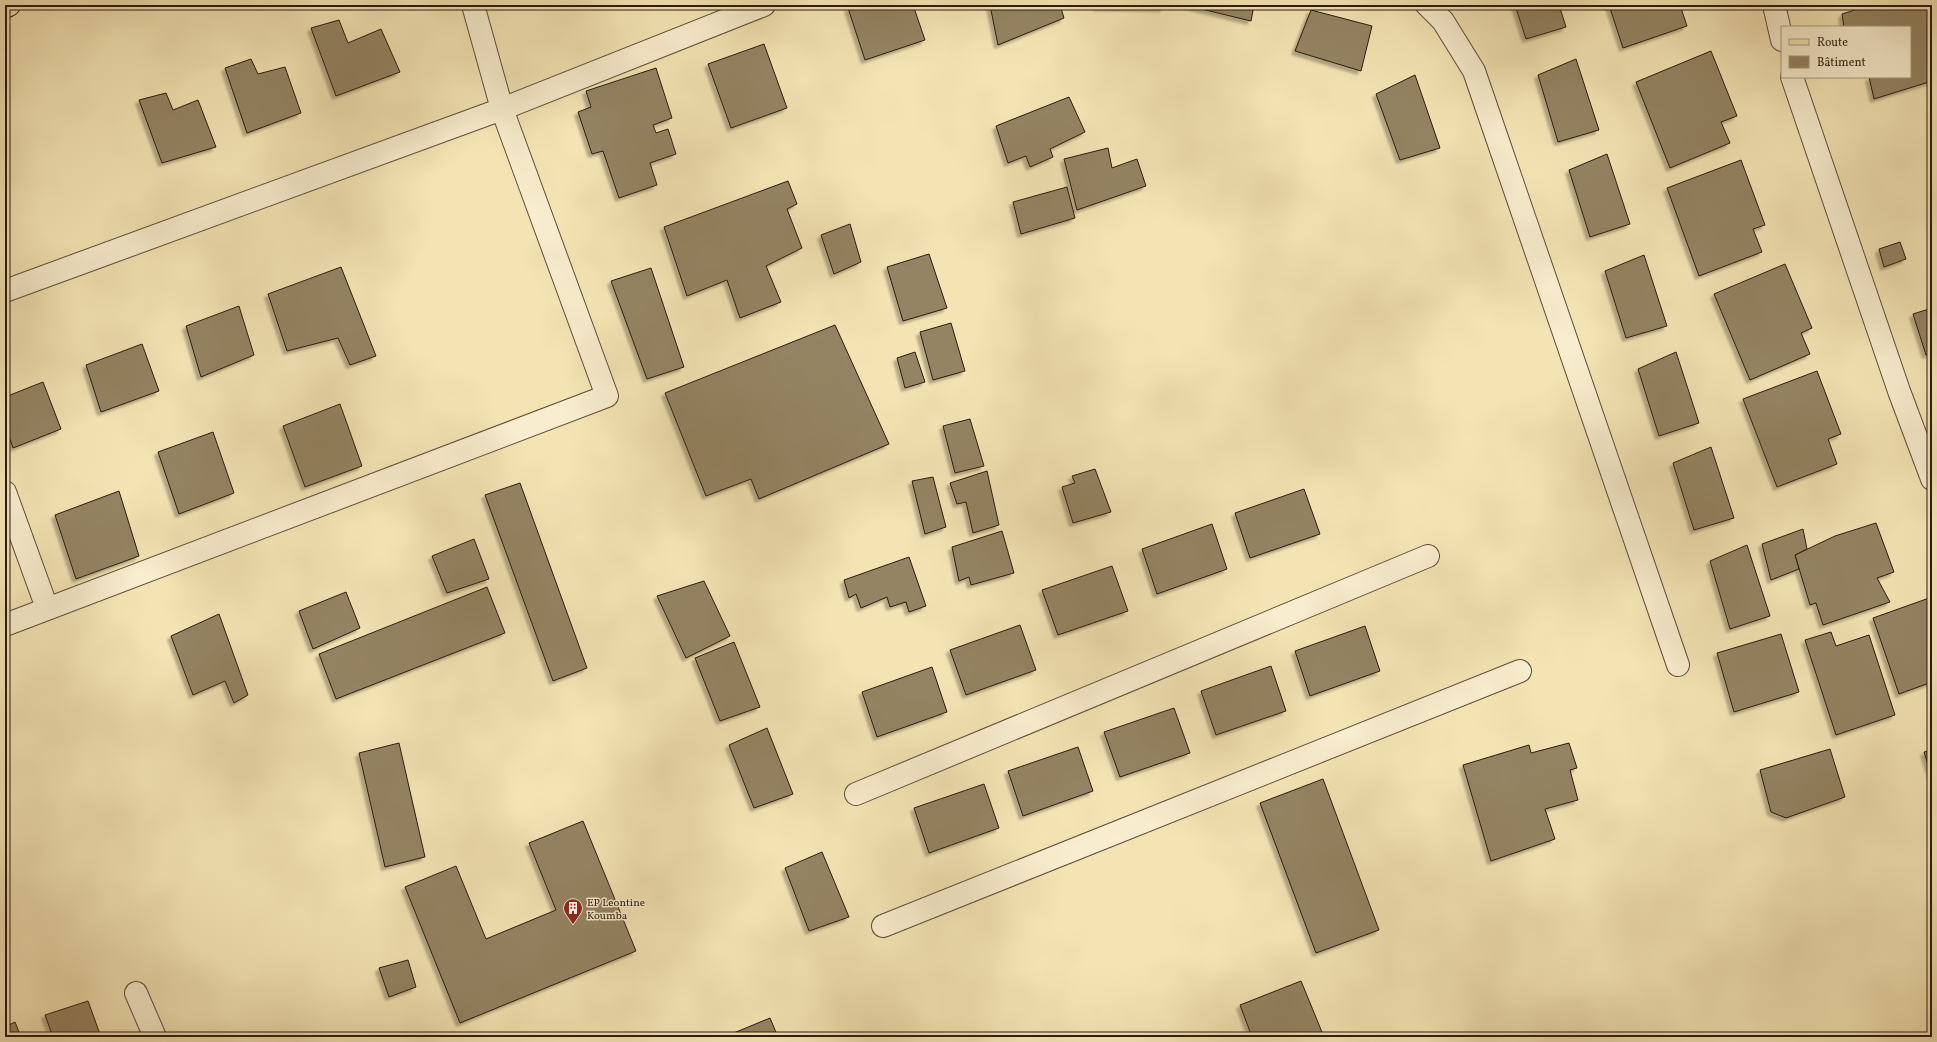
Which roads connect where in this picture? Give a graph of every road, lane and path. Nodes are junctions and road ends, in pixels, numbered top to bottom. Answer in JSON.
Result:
{"nodes":[{"id":1,"x":9,"y":5,"type":"edge"},
{"id":2,"x":473,"y":5,"type":"edge"},
{"id":3,"x":764,"y":5,"type":"edge"},
{"id":4,"x":1427,"y":5,"type":"edge"},
{"id":5,"x":1774,"y":5,"type":"edge"},
{"id":6,"x":5,"y":7,"type":"edge"},
{"id":7,"x":1781,"y":36,"type":"edge"},
{"id":8,"x":1792,"y":78,"type":"edge"},
{"id":9,"x":502,"y":109,"type":"junction"},
{"id":10,"x":5,"y":292,"type":"edge"},
{"id":11,"x":1932,"y":479,"type":"edge"},
{"id":12,"x":5,"y":492,"type":"edge"},
{"id":13,"x":1428,"y":556,"type":"dead end"},
{"id":14,"x":47,"y":608,"type":"junction"},
{"id":15,"x":5,"y":625,"type":"edge"},
{"id":16,"x":1678,"y":665,"type":"dead end"},
{"id":17,"x":1520,"y":672,"type":"dead end"},
{"id":18,"x":856,"y":794,"type":"dead end"},
{"id":19,"x":883,"y":926,"type":"dead end"},
{"id":20,"x":136,"y":993,"type":"dead end"},
{"id":21,"x":155,"y":1037,"type":"edge"}],
"edges":[{"from":1,"to":6,"type":"main road"},
{"from":2,"to":9,"type":"street"},
{"from":3,"to":9,"type":"street"},
{"from":4,"to":16,"type":"street"},
{"from":5,"to":7,"type":"street"},
{"from":8,"to":11,"type":"street"},
{"from":9,"to":10,"type":"street"},
{"from":9,"to":14,"type":"street"},
{"from":12,"to":14,"type":"street"},
{"from":13,"to":18,"type":"street"},
{"from":14,"to":15,"type":"street"},
{"from":17,"to":19,"type":"street"},
{"from":20,"to":21,"type":"street"}]}
